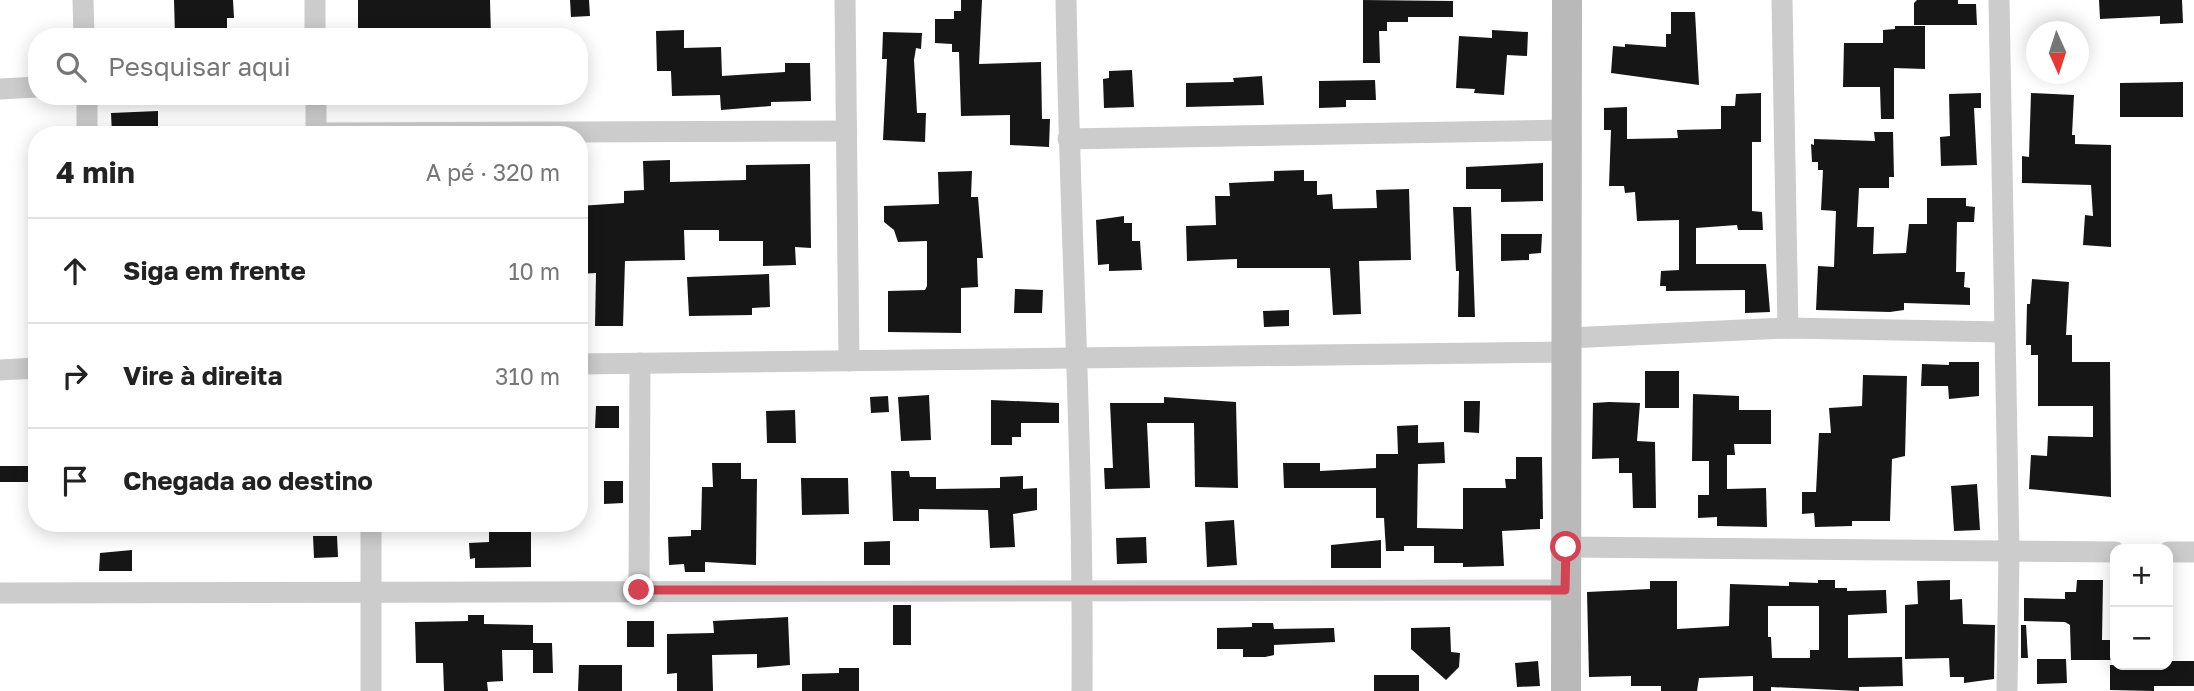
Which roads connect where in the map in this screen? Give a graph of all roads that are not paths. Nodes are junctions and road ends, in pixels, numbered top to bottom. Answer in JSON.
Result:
{"nodes":[{"id":1,"x":83,"y":0,"type":"edge"},
{"id":2,"x":315,"y":0,"type":"edge"},
{"id":3,"x":845,"y":0,"type":"edge"},
{"id":4,"x":1066,"y":0,"type":"edge"},
{"id":5,"x":1567,"y":0,"type":"edge"},
{"id":6,"x":1782,"y":0,"type":"edge"},
{"id":7,"x":1999,"y":0,"type":"edge"},
{"id":8,"x":85,"y":28,"type":"edge"},
{"id":9,"x":315,"y":28,"type":"edge"},
{"id":10,"x":28,"y":87,"type":"edge"},
{"id":11,"x":0,"y":89,"type":"edge"},
{"id":12,"x":87,"y":105,"type":"edge"},
{"id":13,"x":316,"y":105,"type":"edge"},
{"id":14,"x":87,"y":126,"type":"edge"},
{"id":15,"x":316,"y":126,"type":"edge"},
{"id":16,"x":1568,"y":130,"type":"junction"},
{"id":17,"x":845,"y":131,"type":"junction"},
{"id":18,"x":588,"y":132,"type":"edge"},
{"id":19,"x":1068,"y":139,"type":"junction"},
{"id":20,"x":1788,"y":328,"type":"junction"},
{"id":21,"x":2003,"y":332,"type":"junction"},
{"id":22,"x":1568,"y":345,"type":"junction"},
{"id":23,"x":1079,"y":359,"type":"junction"},
{"id":24,"x":849,"y":361,"type":"junction"},
{"id":25,"x":640,"y":363,"type":"junction"},
{"id":26,"x":588,"y":364,"type":"edge"},
{"id":27,"x":28,"y":368,"type":"edge"},
{"id":28,"x":0,"y":370,"type":"edge"},
{"id":29,"x":371,"y":532,"type":"edge"},
{"id":30,"x":1566,"y":547,"type":"junction"},
{"id":31,"x":2008,"y":552,"type":"junction"},
{"id":32,"x":2110,"y":552,"type":"edge"},
{"id":33,"x":2173,"y":552,"type":"edge"},
{"id":34,"x":2194,"y":552,"type":"edge"},
{"id":35,"x":639,"y":590,"type":"junction"},
{"id":36,"x":1565,"y":590,"type":"junction"},
{"id":37,"x":1083,"y":591,"type":"junction"},
{"id":38,"x":371,"y":592,"type":"junction"},
{"id":39,"x":0,"y":593,"type":"edge"},
{"id":40,"x":371,"y":691,"type":"edge"},
{"id":41,"x":1083,"y":691,"type":"edge"},
{"id":42,"x":1566,"y":691,"type":"edge"},
{"id":43,"x":2007,"y":691,"type":"edge"}],
"edges":[{"from":1,"to":8,"type":"street"},
{"from":2,"to":9,"type":"street"},
{"from":3,"to":17,"type":"street"},
{"from":4,"to":19,"type":"street"},
{"from":5,"to":16,"type":"street"},
{"from":6,"to":20,"type":"street"},
{"from":7,"to":21,"type":"street"},
{"from":10,"to":11,"type":"street"},
{"from":12,"to":14,"type":"street"},
{"from":13,"to":15,"type":"street"},
{"from":16,"to":19,"type":"street"},
{"from":16,"to":22,"type":"street"},
{"from":17,"to":18,"type":"street"},
{"from":17,"to":24,"type":"street"},
{"from":19,"to":23,"type":"street"},
{"from":20,"to":21,"type":"street"},
{"from":20,"to":22,"type":"street"},
{"from":21,"to":31,"type":"street"},
{"from":22,"to":23,"type":"street"},
{"from":22,"to":30,"type":"street"},
{"from":23,"to":24,"type":"street"},
{"from":23,"to":37,"type":"street"},
{"from":24,"to":25,"type":"street"},
{"from":25,"to":26,"type":"street"},
{"from":25,"to":35,"type":"street"},
{"from":27,"to":28,"type":"street"},
{"from":29,"to":38,"type":"street"},
{"from":30,"to":31,"type":"street"},
{"from":30,"to":36,"type":"street"},
{"from":31,"to":32,"type":"street"},
{"from":31,"to":43,"type":"street"},
{"from":33,"to":34,"type":"street"},
{"from":35,"to":37,"type":"street"},
{"from":35,"to":38,"type":"street"},
{"from":36,"to":37,"type":"street"},
{"from":36,"to":42,"type":"street"},
{"from":37,"to":41,"type":"street"},
{"from":38,"to":39,"type":"street"},
{"from":38,"to":40,"type":"street"}]}
